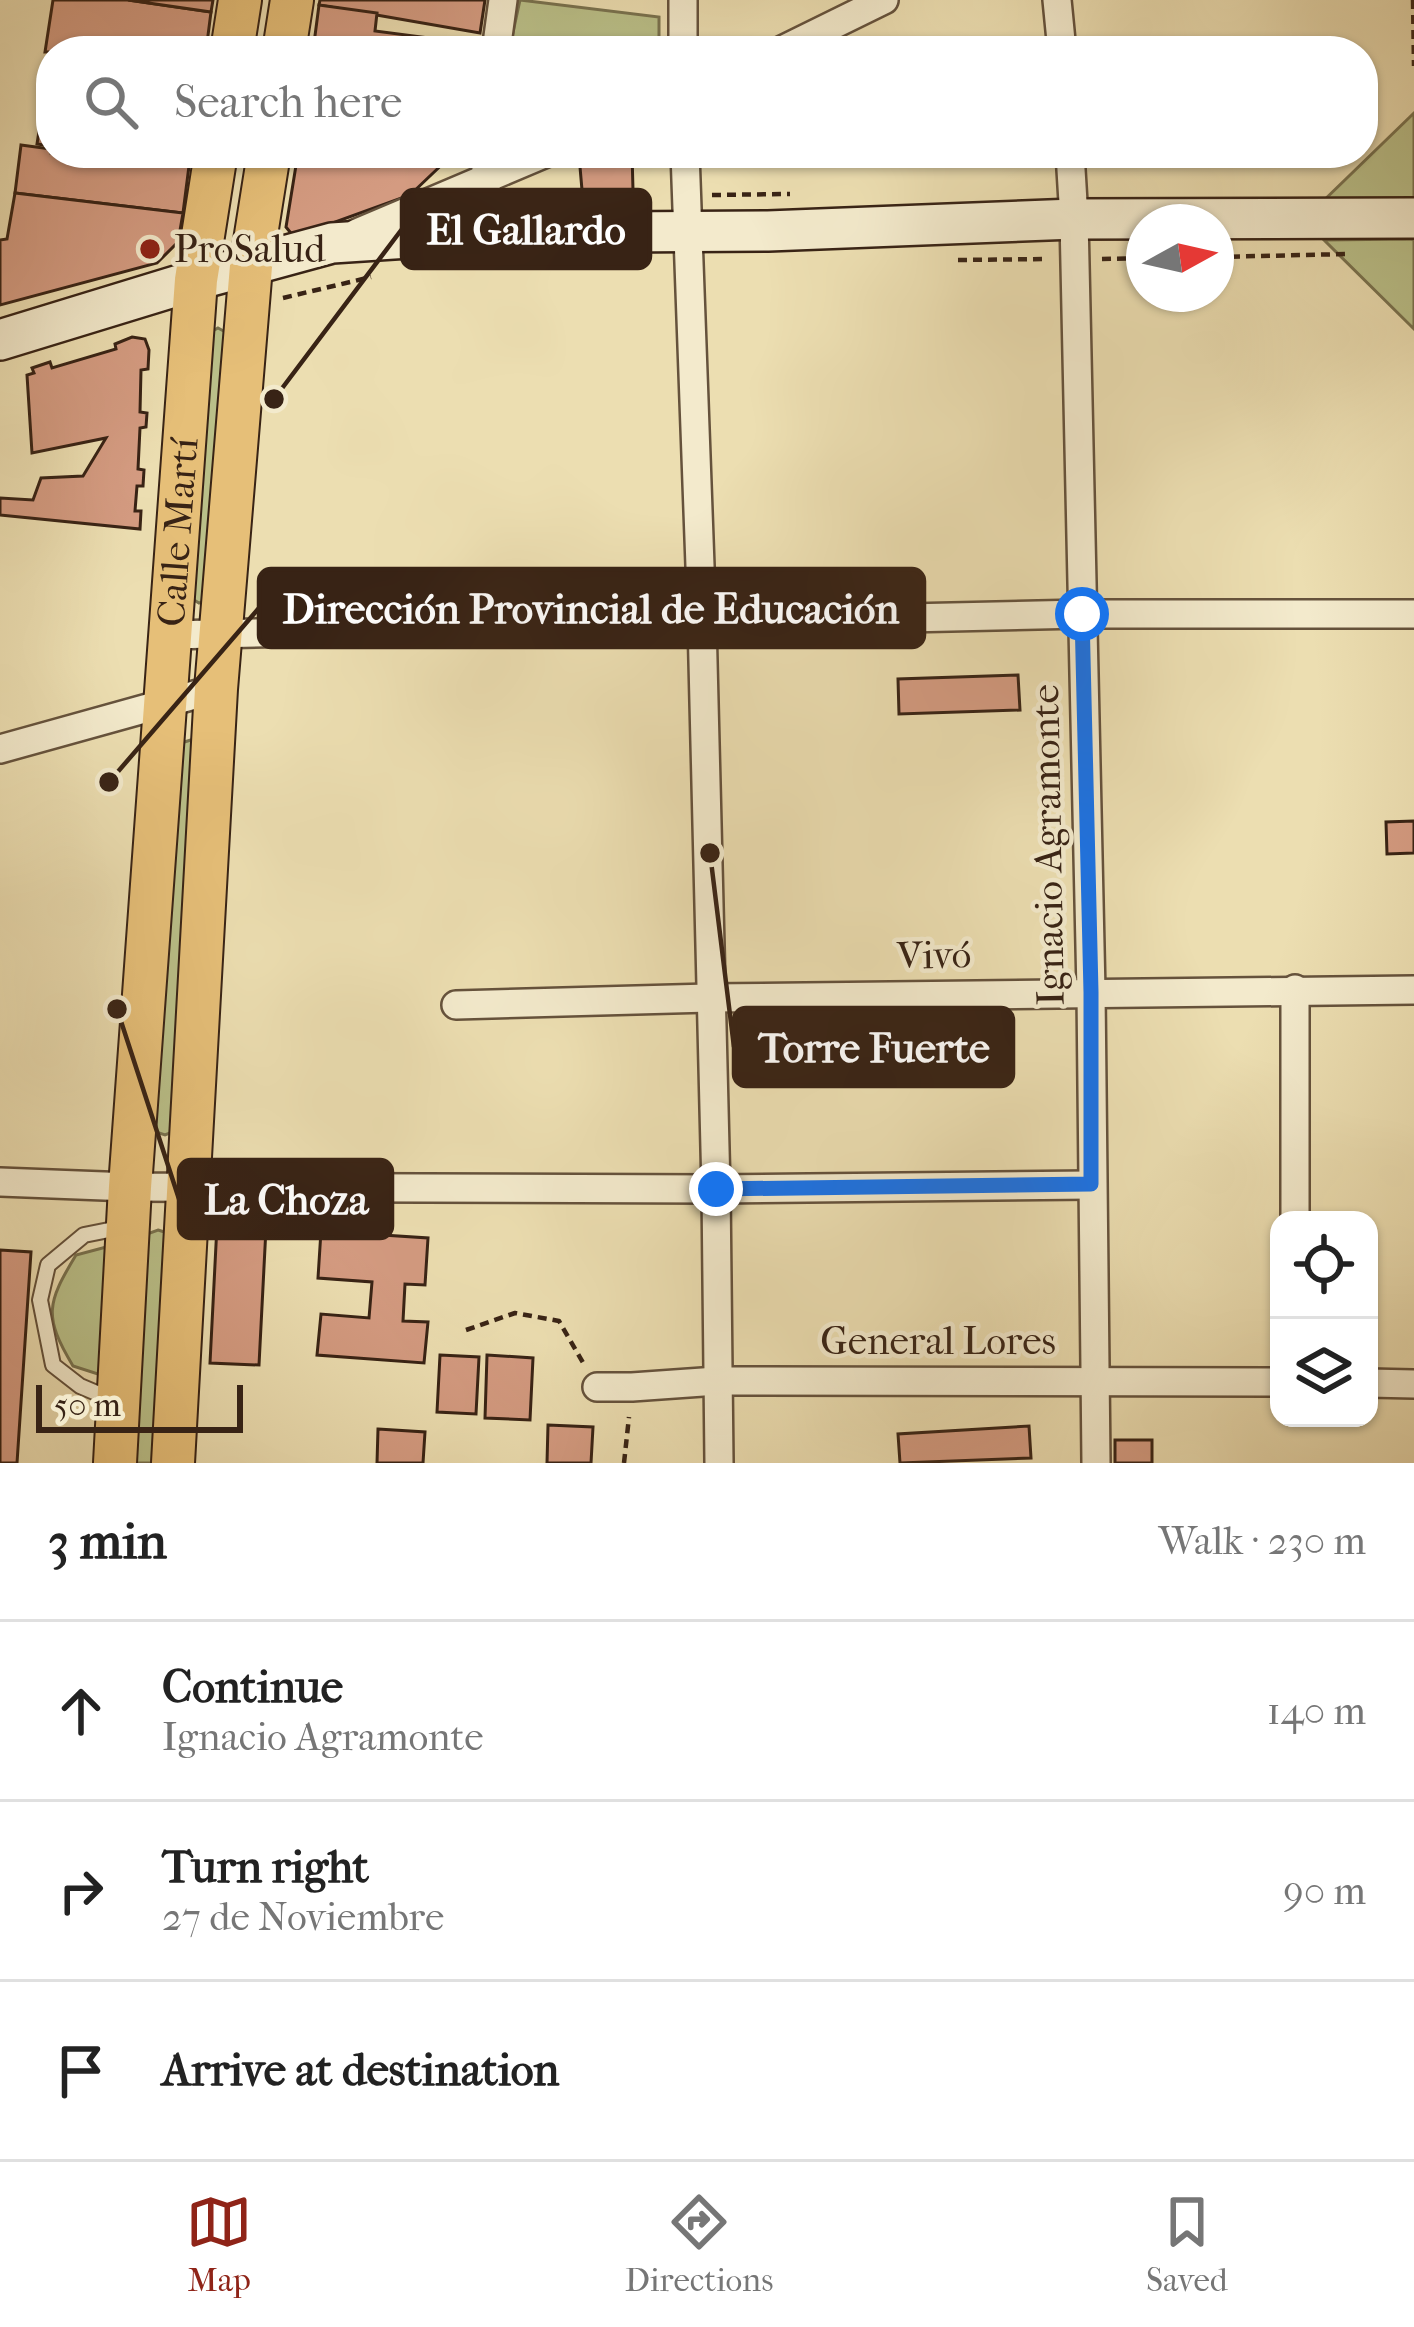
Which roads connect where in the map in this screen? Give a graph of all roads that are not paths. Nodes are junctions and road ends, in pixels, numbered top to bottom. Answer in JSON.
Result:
{"nodes":[{"id":1,"x":240,"y":0,"type":"edge"},
{"id":2,"x":292,"y":0,"type":"edge"},
{"id":3,"x":503,"y":0,"type":"edge"},
{"id":4,"x":682,"y":0,"type":"edge"},
{"id":5,"x":884,"y":0,"type":"edge"},
{"id":6,"x":1058,"y":0,"type":"edge"},
{"id":7,"x":234,"y":36,"type":"edge"},
{"id":8,"x":286,"y":36,"type":"edge"},
{"id":9,"x":498,"y":36,"type":"edge"},
{"id":10,"x":683,"y":36,"type":"edge"},
{"id":11,"x":810,"y":36,"type":"edge"},
{"id":12,"x":1061,"y":36,"type":"edge"},
{"id":13,"x":213,"y":168,"type":"edge"},
{"id":14,"x":267,"y":168,"type":"edge"},
{"id":15,"x":483,"y":168,"type":"edge"},
{"id":16,"x":485,"y":168,"type":"edge"},
{"id":17,"x":687,"y":168,"type":"edge"},
{"id":18,"x":1071,"y":168,"type":"edge"},
{"id":19,"x":1414,"y":218,"type":"edge"},
{"id":20,"x":1074,"y":219,"type":"junction"},
{"id":21,"x":689,"y":231,"type":"junction"},
{"id":22,"x":486,"y":233,"type":"junction"},
{"id":23,"x":332,"y":243,"type":"junction"},
{"id":24,"x":198,"y":264,"type":"junction"},
{"id":25,"x":251,"y":266,"type":"junction"},
{"id":26,"x":0,"y":340,"type":"edge"},
{"id":27,"x":1082,"y":614,"type":"junction"},
{"id":28,"x":1414,"y":614,"type":"edge"},
{"id":29,"x":702,"y":621,"type":"junction"},
{"id":30,"x":170,"y":635,"type":"junction"},
{"id":31,"x":220,"y":635,"type":"junction"},
{"id":32,"x":216,"y":689,"type":"junction"},
{"id":33,"x":165,"y":701,"type":"junction"},
{"id":34,"x":0,"y":749,"type":"edge"},
{"id":35,"x":1295,"y":989,"type":"junction"},
{"id":36,"x":1414,"y":990,"type":"edge"},
{"id":37,"x":1091,"y":992,"type":"junction"},
{"id":38,"x":709,"y":998,"type":"junction"},
{"id":39,"x":456,"y":1005,"type":"dead end"},
{"id":40,"x":0,"y":1182,"type":"edge"},
{"id":41,"x":1091,"y":1184,"type":"junction"},
{"id":42,"x":188,"y":1186,"type":"junction"},
{"id":43,"x":716,"y":1189,"type":"junction"},
{"id":44,"x":130,"y":1207,"type":"junction"},
{"id":45,"x":1295,"y":1211,"type":"edge"},
{"id":46,"x":1095,"y":1380,"type":"junction"},
{"id":47,"x":717,"y":1381,"type":"junction"},
{"id":48,"x":1270,"y":1382,"type":"edge"},
{"id":49,"x":1378,"y":1383,"type":"edge"},
{"id":50,"x":1414,"y":1384,"type":"edge"},
{"id":51,"x":597,"y":1387,"type":"road end"},
{"id":52,"x":119,"y":1402,"type":"junction"},
{"id":53,"x":115,"y":1463,"type":"edge"},
{"id":54,"x":173,"y":1463,"type":"edge"},
{"id":55,"x":719,"y":1463,"type":"edge"},
{"id":56,"x":1096,"y":1463,"type":"edge"}],
"edges":[{"from":1,"to":7,"type":"main road"},
{"from":2,"to":8,"type":"main road"},
{"from":3,"to":9,"type":"street"},
{"from":4,"to":10,"type":"street"},
{"from":5,"to":11,"type":"street"},
{"from":6,"to":12,"type":"street"},
{"from":13,"to":24,"type":"main road","name":"Calle Martí"},
{"from":14,"to":25,"type":"main road","name":"Calle Martí"},
{"from":15,"to":23,"type":"street"},
{"from":16,"to":22,"type":"street"},
{"from":17,"to":21,"type":"street"},
{"from":18,"to":20,"type":"street","name":"Ignacio Agramonte"},
{"from":19,"to":20,"type":"main road"},
{"from":20,"to":21,"type":"main road"},
{"from":20,"to":27,"type":"street","name":"Ignacio Agramonte"},
{"from":21,"to":22,"type":"main road"},
{"from":21,"to":29,"type":"street"},
{"from":22,"to":23,"type":"main road"},
{"from":23,"to":25,"type":"main road"},
{"from":24,"to":25,"type":"main road"},
{"from":24,"to":26,"type":"main road"},
{"from":24,"to":30,"type":"main road","name":"Calle Martí"},
{"from":25,"to":31,"type":"main road","name":"Calle Martí"},
{"from":27,"to":28,"type":"street"},
{"from":27,"to":29,"type":"street"},
{"from":27,"to":37,"type":"street","name":"Ignacio Agramonte"},
{"from":29,"to":31,"type":"street"},
{"from":29,"to":38,"type":"street"},
{"from":30,"to":31,"type":"street"},
{"from":30,"to":33,"type":"main road","name":"Calle Martí"},
{"from":31,"to":32,"type":"main road","name":"Calle Martí"},
{"from":32,"to":33,"type":"street"},
{"from":32,"to":42,"type":"main road","name":"Calle Martí"},
{"from":33,"to":34,"type":"street"},
{"from":33,"to":44,"type":"main road","name":"Calle Martí"},
{"from":35,"to":36,"type":"street","name":"Vivó"},
{"from":35,"to":37,"type":"street","name":"Vivó"},
{"from":35,"to":45,"type":"street"},
{"from":37,"to":38,"type":"street","name":"Vivó"},
{"from":37,"to":41,"type":"street","name":"Ignacio Agramonte"},
{"from":38,"to":39,"type":"street","name":"Vivó"},
{"from":38,"to":43,"type":"street"},
{"from":40,"to":44,"type":"street"},
{"from":41,"to":43,"type":"street"},
{"from":41,"to":46,"type":"street","name":"Ignacio Agramonte"},
{"from":42,"to":43,"type":"street"},
{"from":42,"to":44,"type":"street"},
{"from":42,"to":54,"type":"main road","name":"Calle Martí"},
{"from":43,"to":47,"type":"street"},
{"from":44,"to":52,"type":"main road","name":"Calle Martí"},
{"from":44,"to":52,"type":"lane"},
{"from":46,"to":47,"type":"street","name":"General Lores"},
{"from":46,"to":48,"type":"street","name":"General Lores"},
{"from":46,"to":56,"type":"street","name":"Ignacio Agramonte"},
{"from":47,"to":51,"type":"street","name":"General Lores"},
{"from":47,"to":55,"type":"street"},
{"from":49,"to":50,"type":"street"},
{"from":52,"to":53,"type":"main road","name":"Calle Martí"}]}
